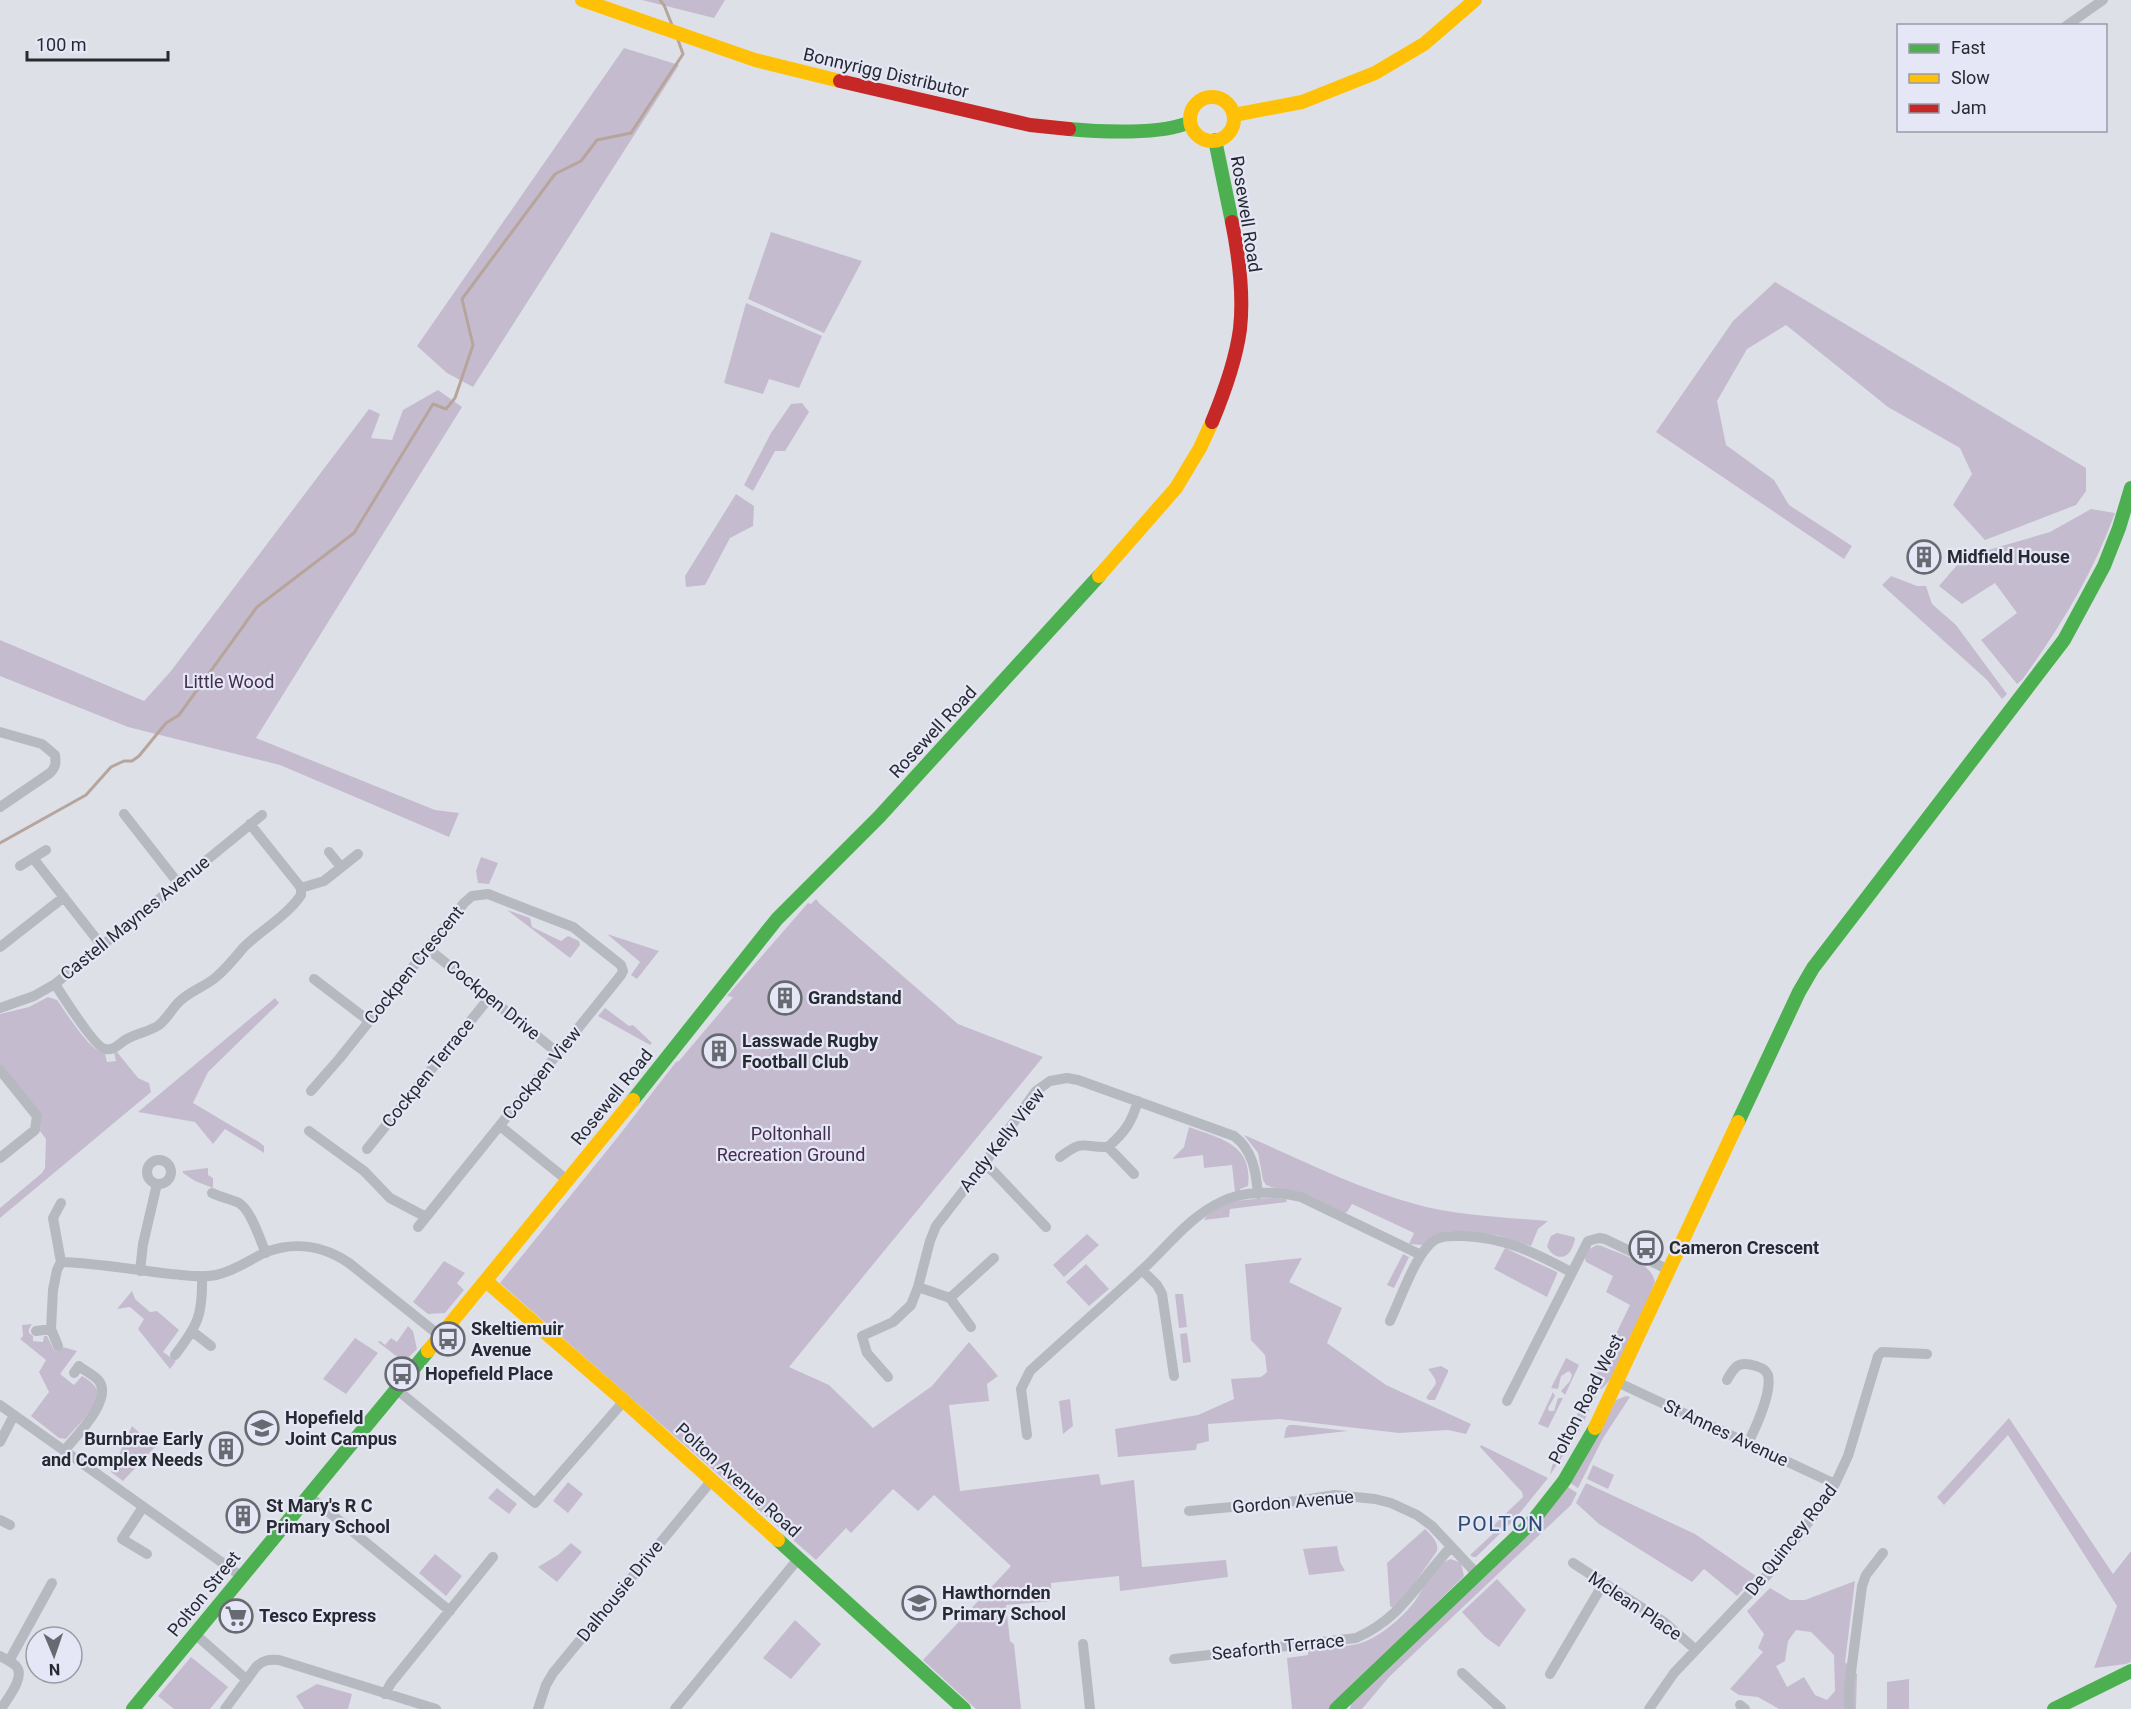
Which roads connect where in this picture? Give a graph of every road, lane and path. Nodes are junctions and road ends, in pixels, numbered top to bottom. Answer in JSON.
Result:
{"nodes":[{"id":1,"x":582,"y":0,"type":"edge"},
{"id":2,"x":1475,"y":0,"type":"edge"},
{"id":3,"x":2103,"y":0,"type":"edge"},
{"id":4,"x":2069,"y":24,"type":"edge"},
{"id":5,"x":1234,"y":115,"type":"junction"},
{"id":6,"x":1190,"y":122,"type":"junction"},
{"id":7,"x":1215,"y":140,"type":"junction"},
{"id":8,"x":2131,"y":488,"type":"edge"},
{"id":9,"x":0,"y":732,"type":"edge"},
{"id":10,"x":0,"y":807,"type":"edge"},
{"id":11,"x":124,"y":814,"type":"dead end"},
{"id":12,"x":262,"y":815,"type":"dead end"},
{"id":13,"x":250,"y":824,"type":"junction"},
{"id":14,"x":46,"y":850,"type":"dead end"},
{"id":15,"x":329,"y":852,"type":"dead end"},
{"id":16,"x":358,"y":854,"type":"dead end"},
{"id":17,"x":33,"y":858,"type":"junction"},
{"id":18,"x":20,"y":866,"type":"dead end"},
{"id":19,"x":341,"y":867,"type":"junction"},
{"id":20,"x":178,"y":883,"type":"junction"},
{"id":21,"x":301,"y":888,"type":"junction"},
{"id":22,"x":64,"y":897,"type":"junction"},
{"id":23,"x":573,"y":927,"type":"joint"},
{"id":24,"x":102,"y":946,"type":"junction"},
{"id":25,"x":0,"y":947,"type":"edge"},
{"id":26,"x":427,"y":948,"type":"junction"},
{"id":27,"x":314,"y":979,"type":"dead end"},
{"id":28,"x":54,"y":984,"type":"junction"},
{"id":29,"x":489,"y":998,"type":"junction"},
{"id":30,"x":0,"y":1008,"type":"edge"},
{"id":31,"x":369,"y":1021,"type":"junction"},
{"id":32,"x":558,"y":1053,"type":"junction"},
{"id":33,"x":0,"y":1070,"type":"edge"},
{"id":34,"x":311,"y":1091,"type":"dead end"},
{"id":35,"x":1138,"y":1101,"type":"junction"},
{"id":36,"x":500,"y":1126,"type":"junction"},
{"id":37,"x":309,"y":1131,"type":"dead end"},
{"id":38,"x":1108,"y":1147,"type":"junction"},
{"id":39,"x":367,"y":1149,"type":"dead end"},
{"id":40,"x":1060,"y":1157,"type":"dead end"},
{"id":41,"x":0,"y":1158,"type":"edge"},
{"id":42,"x":984,"y":1164,"type":"junction"},
{"id":43,"x":1134,"y":1174,"type":"dead end"},
{"id":44,"x":567,"y":1180,"type":"junction"},
{"id":45,"x":158,"y":1184,"type":"dead end"},
{"id":46,"x":212,"y":1193,"type":"dead end"},
{"id":47,"x":1258,"y":1194,"type":"junction"},
{"id":48,"x":1022,"y":1202,"type":"junction"},
{"id":49,"x":61,"y":1203,"type":"dead end"},
{"id":50,"x":1013,"y":1209,"type":"dead end"},
{"id":51,"x":426,"y":1217,"type":"junction"},
{"id":52,"x":418,"y":1227,"type":"dead end"},
{"id":53,"x":1046,"y":1227,"type":"dead end"},
{"id":54,"x":266,"y":1252,"type":"junction"},
{"id":55,"x":1421,"y":1255,"type":"junction"},
{"id":56,"x":994,"y":1258,"type":"dead end"},
{"id":57,"x":61,"y":1262,"type":"junction"},
{"id":58,"x":1142,"y":1270,"type":"junction"},
{"id":59,"x":1669,"y":1270,"type":"junction"},
{"id":60,"x":140,"y":1271,"type":"junction"},
{"id":61,"x":1572,"y":1272,"type":"junction"},
{"id":62,"x":202,"y":1276,"type":"junction"},
{"id":63,"x":486,"y":1281,"type":"junction"},
{"id":64,"x":918,"y":1287,"type":"junction"},
{"id":65,"x":950,"y":1298,"type":"junction"},
{"id":66,"x":1390,"y":1320,"type":"dead end"},
{"id":67,"x":972,"y":1327,"type":"dead end"},
{"id":68,"x":51,"y":1329,"type":"junction"},
{"id":69,"x":36,"y":1331,"type":"dead end"},
{"id":70,"x":193,"y":1332,"type":"junction"},
{"id":71,"x":440,"y":1336,"type":"junction"},
{"id":72,"x":58,"y":1346,"type":"dead end"},
{"id":73,"x":211,"y":1346,"type":"dead end"},
{"id":74,"x":1927,"y":1354,"type":"dead end"},
{"id":75,"x":175,"y":1355,"type":"dead end"},
{"id":76,"x":74,"y":1373,"type":"dead end"},
{"id":77,"x":1174,"y":1376,"type":"dead end"},
{"id":78,"x":888,"y":1377,"type":"dead end"},
{"id":79,"x":1727,"y":1380,"type":"dead end"},
{"id":80,"x":1617,"y":1382,"type":"junction"},
{"id":81,"x":396,"y":1389,"type":"junction"},
{"id":82,"x":624,"y":1401,"type":"junction"},
{"id":83,"x":1507,"y":1401,"type":"dead end"},
{"id":84,"x":0,"y":1405,"type":"edge"},
{"id":85,"x":14,"y":1415,"type":"junction"},
{"id":86,"x":1027,"y":1435,"type":"dead end"},
{"id":87,"x":0,"y":1442,"type":"edge"},
{"id":88,"x":1748,"y":1443,"type":"junction"},
{"id":89,"x":64,"y":1451,"type":"junction"},
{"id":90,"x":712,"y":1480,"type":"junction"},
{"id":91,"x":1835,"y":1484,"type":"junction"},
{"id":92,"x":309,"y":1496,"type":"junction"},
{"id":93,"x":143,"y":1507,"type":"junction"},
{"id":94,"x":1190,"y":1510,"type":"dead end"},
{"id":95,"x":1451,"y":1547,"type":"junction"},
{"id":96,"x":1883,"y":1553,"type":"dead end"},
{"id":97,"x":147,"y":1554,"type":"dead end"},
{"id":98,"x":493,"y":1557,"type":"dead end"},
{"id":99,"x":798,"y":1559,"type":"junction"},
{"id":100,"x":1573,"y":1563,"type":"dead end"},
{"id":101,"x":1477,"y":1574,"type":"junction"},
{"id":102,"x":241,"y":1576,"type":"junction"},
{"id":103,"x":52,"y":1583,"type":"dead end"},
{"id":104,"x":1603,"y":1584,"type":"junction"},
{"id":105,"x":450,"y":1611,"type":"junction"},
{"id":106,"x":195,"y":1634,"type":"junction"},
{"id":107,"x":1083,"y":1644,"type":"dead end"},
{"id":108,"x":1696,"y":1650,"type":"junction"},
{"id":109,"x":4,"y":1658,"type":"edge"},
{"id":110,"x":1174,"y":1659,"type":"dead end"},
{"id":111,"x":2131,"y":1671,"type":"edge"},
{"id":112,"x":1462,"y":1673,"type":"dead end"},
{"id":113,"x":1550,"y":1674,"type":"dead end"},
{"id":114,"x":247,"y":1680,"type":"junction"},
{"id":115,"x":386,"y":1694,"type":"junction"},
{"id":116,"x":1652,"y":1708,"type":"edge"},
{"id":117,"x":1,"y":1709,"type":"edge"},
{"id":118,"x":133,"y":1709,"type":"edge"},
{"id":119,"x":225,"y":1709,"type":"edge"},
{"id":120,"x":436,"y":1709,"type":"edge"},
{"id":121,"x":538,"y":1709,"type":"edge"},
{"id":122,"x":675,"y":1709,"type":"edge"},
{"id":123,"x":964,"y":1709,"type":"edge"},
{"id":124,"x":1090,"y":1709,"type":"edge"},
{"id":125,"x":1336,"y":1709,"type":"edge"},
{"id":126,"x":1501,"y":1709,"type":"edge"},
{"id":127,"x":1849,"y":1709,"type":"edge"},
{"id":128,"x":2054,"y":1709,"type":"edge"}],
"edges":[{"from":1,"to":6,"type":"main road","name":"Bonnyrigg Distributor"},
{"from":2,"to":5,"type":"main road"},
{"from":3,"to":4,"type":"street"},
{"from":5,"to":6,"type":"main road"},
{"from":5,"to":7,"type":"main road"},
{"from":6,"to":7,"type":"main road"},
{"from":7,"to":44,"type":"main road","name":"Rosewell Road"},
{"from":8,"to":59,"type":"main road","name":"Polton Road West"},
{"from":9,"to":10,"type":"street"},
{"from":11,"to":20,"type":"street"},
{"from":12,"to":13,"type":"street","name":"Castell Maynes Avenue"},
{"from":13,"to":20,"type":"street","name":"Castell Maynes Avenue"},
{"from":13,"to":21,"type":"street"},
{"from":14,"to":17,"type":"street"},
{"from":15,"to":19,"type":"street"},
{"from":16,"to":19,"type":"street"},
{"from":17,"to":18,"type":"street"},
{"from":17,"to":22,"type":"street"},
{"from":19,"to":21,"type":"street"},
{"from":20,"to":24,"type":"street","name":"Castell Maynes Avenue"},
{"from":21,"to":28,"type":"street"},
{"from":22,"to":24,"type":"street"},
{"from":22,"to":25,"type":"street"},
{"from":23,"to":26,"type":"street","name":"Cockpen Crescent"},
{"from":23,"to":32,"type":"street","name":"Cockpen View"},
{"from":24,"to":28,"type":"street","name":"Castell Maynes Avenue"},
{"from":26,"to":29,"type":"street","name":"Cockpen Drive"},
{"from":26,"to":31,"type":"street","name":"Cockpen Crescent"},
{"from":27,"to":31,"type":"street"},
{"from":28,"to":30,"type":"street","name":"Castell Maynes Avenue"},
{"from":29,"to":32,"type":"street","name":"Cockpen Drive"},
{"from":29,"to":39,"type":"street","name":"Cockpen Terrace"},
{"from":31,"to":34,"type":"street","name":"Cockpen Crescent"},
{"from":32,"to":36,"type":"street","name":"Cockpen View"},
{"from":33,"to":41,"type":"street"},
{"from":35,"to":38,"type":"street"},
{"from":35,"to":42,"type":"street","name":"Andy Kelly View"},
{"from":35,"to":47,"type":"street","name":"Andy Kelly View"},
{"from":36,"to":44,"type":"street"},
{"from":36,"to":51,"type":"street","name":"Cockpen View"},
{"from":37,"to":51,"type":"street"},
{"from":38,"to":40,"type":"street"},
{"from":38,"to":43,"type":"street"},
{"from":42,"to":48,"type":"street"},
{"from":42,"to":64,"type":"street","name":"Andy Kelly View"},
{"from":44,"to":63,"type":"main road","name":"Rosewell Road"},
{"from":45,"to":60,"type":"street"},
{"from":46,"to":54,"type":"street"},
{"from":47,"to":55,"type":"street"},
{"from":47,"to":58,"type":"street"},
{"from":48,"to":50,"type":"street"},
{"from":48,"to":53,"type":"street"},
{"from":49,"to":57,"type":"street"},
{"from":51,"to":52,"type":"street","name":"Cockpen View"},
{"from":54,"to":62,"type":"street"},
{"from":54,"to":71,"type":"street"},
{"from":55,"to":61,"type":"street"},
{"from":55,"to":66,"type":"street"},
{"from":56,"to":65,"type":"street"},
{"from":57,"to":60,"type":"street"},
{"from":57,"to":68,"type":"street"},
{"from":58,"to":77,"type":"street"},
{"from":58,"to":86,"type":"street"},
{"from":59,"to":61,"type":"street"},
{"from":59,"to":80,"type":"main road","name":"Polton Road West"},
{"from":60,"to":62,"type":"street"},
{"from":61,"to":83,"type":"street"},
{"from":62,"to":70,"type":"street"},
{"from":63,"to":71,"type":"main road","name":"Polton Street"},
{"from":63,"to":82,"type":"main road","name":"Polton Avenue Road"},
{"from":64,"to":65,"type":"street"},
{"from":64,"to":78,"type":"street","name":"Andy Kelly View"},
{"from":65,"to":67,"type":"street"},
{"from":68,"to":69,"type":"street"},
{"from":68,"to":72,"type":"street"},
{"from":70,"to":73,"type":"street"},
{"from":70,"to":75,"type":"street"},
{"from":71,"to":81,"type":"main road","name":"Polton Street"},
{"from":74,"to":91,"type":"street","name":"De Quincey Road"},
{"from":76,"to":89,"type":"street"},
{"from":79,"to":88,"type":"street"},
{"from":80,"to":88,"type":"street","name":"St Annes Avenue"},
{"from":80,"to":101,"type":"main road","name":"Polton Road West"},
{"from":81,"to":82,"type":"street"},
{"from":81,"to":92,"type":"main road","name":"Polton Street"},
{"from":82,"to":90,"type":"main road","name":"Polton Avenue Road"},
{"from":84,"to":85,"type":"street"},
{"from":85,"to":87,"type":"street"},
{"from":85,"to":89,"type":"street"},
{"from":88,"to":91,"type":"street","name":"St Annes Avenue"},
{"from":89,"to":93,"type":"street"},
{"from":90,"to":99,"type":"main road","name":"Polton Avenue Road"},
{"from":90,"to":121,"type":"street","name":"Dalhousie Drive"},
{"from":91,"to":108,"type":"street","name":"De Quincey Road"},
{"from":92,"to":102,"type":"main road","name":"Polton Street"},
{"from":92,"to":105,"type":"street"},
{"from":93,"to":97,"type":"street"},
{"from":93,"to":102,"type":"street"},
{"from":94,"to":95,"type":"street","name":"Gordon Avenue"},
{"from":95,"to":101,"type":"street","name":"Gordon Avenue"},
{"from":95,"to":110,"type":"street","name":"Seaforth Terrace"},
{"from":96,"to":127,"type":"street"},
{"from":98,"to":105,"type":"street"},
{"from":99,"to":122,"type":"street"},
{"from":99,"to":123,"type":"main road","name":"Polton Avenue Road"},
{"from":100,"to":104,"type":"street","name":"Mclean Place"},
{"from":101,"to":125,"type":"main road","name":"Polton Road West"},
{"from":102,"to":106,"type":"main road","name":"Polton Street"},
{"from":103,"to":109,"type":"street"},
{"from":104,"to":108,"type":"street","name":"Mclean Place"},
{"from":104,"to":113,"type":"street"},
{"from":105,"to":115,"type":"street"},
{"from":106,"to":114,"type":"street"},
{"from":106,"to":118,"type":"main road","name":"Polton Street"},
{"from":107,"to":124,"type":"street"},
{"from":108,"to":116,"type":"street","name":"De Quincey Road"},
{"from":109,"to":117,"type":"street"},
{"from":111,"to":128,"type":"main road"},
{"from":112,"to":126,"type":"street"},
{"from":114,"to":115,"type":"street"},
{"from":114,"to":119,"type":"street"},
{"from":115,"to":120,"type":"street"}]}
